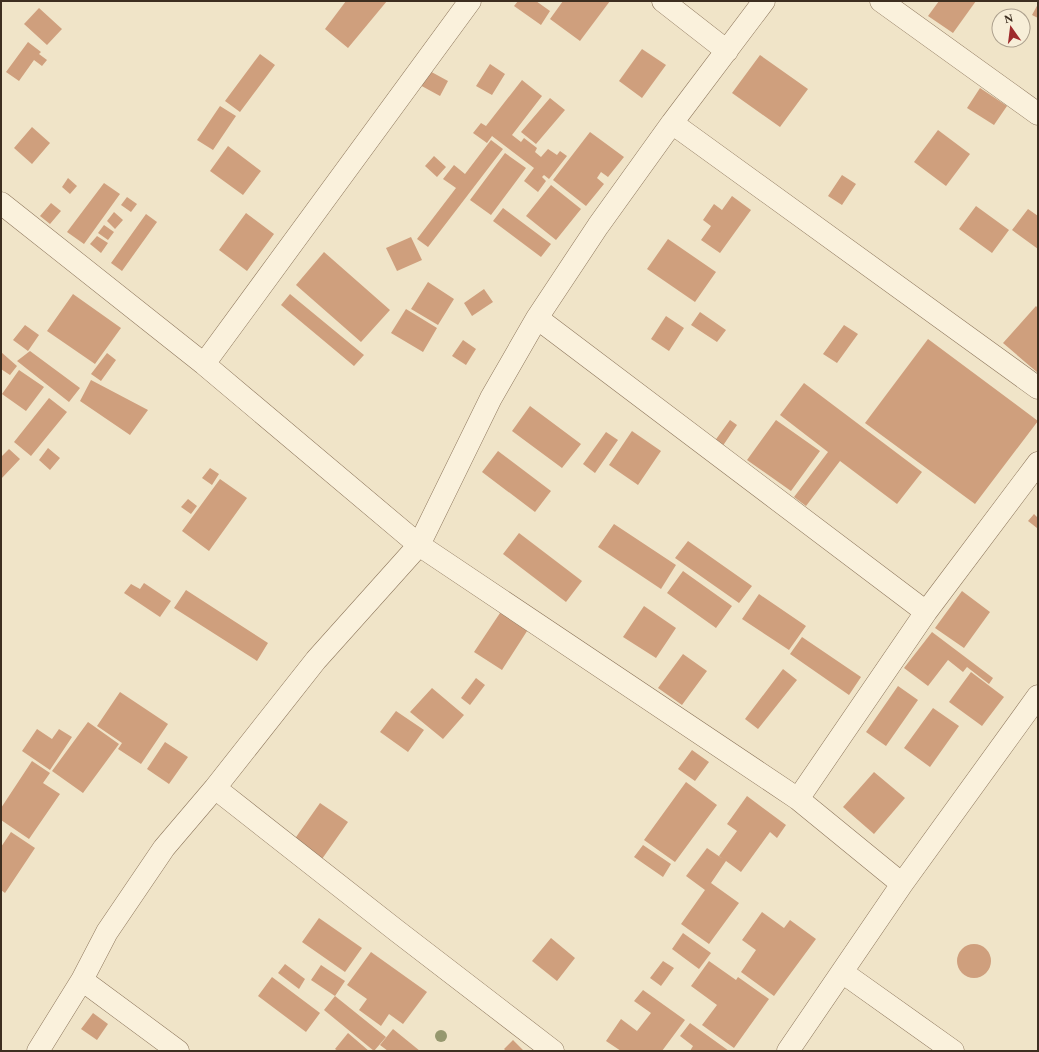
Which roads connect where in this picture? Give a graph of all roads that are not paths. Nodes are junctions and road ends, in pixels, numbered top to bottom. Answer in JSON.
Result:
{"nodes":[{"id":1,"x":470,"y":1,"type":"edge"},
{"id":2,"x":663,"y":1,"type":"edge"},
{"id":3,"x":764,"y":1,"type":"edge"},
{"id":4,"x":881,"y":1,"type":"edge"},
{"id":5,"x":727,"y":51,"type":"junction"},
{"id":6,"x":1038,"y":114,"type":"edge"},
{"id":7,"x":672,"y":123,"type":"junction"},
{"id":8,"x":1,"y":203,"type":"edge"},
{"id":9,"x":537,"y":318,"type":"junction"},
{"id":10,"x":204,"y":364,"type":"junction"},
{"id":11,"x":1038,"y":388,"type":"edge"},
{"id":12,"x":1038,"y":463,"type":"edge"},
{"id":13,"x":419,"y":545,"type":"junction"},
{"id":14,"x":926,"y":612,"type":"junction"},
{"id":15,"x":1038,"y":696,"type":"edge"},
{"id":16,"x":215,"y":788,"type":"junction"},
{"id":17,"x":798,"y":799,"type":"junction"},
{"id":18,"x":902,"y":884,"type":"junction"},
{"id":19,"x":842,"y":972,"type":"junction"},
{"id":20,"x":82,"y":980,"type":"junction"},
{"id":21,"x":38,"y":1051,"type":"edge"},
{"id":22,"x":178,"y":1051,"type":"edge"},
{"id":23,"x":553,"y":1051,"type":"edge"},
{"id":24,"x":788,"y":1051,"type":"edge"},
{"id":25,"x":953,"y":1051,"type":"edge"}],
"edges":[{"from":1,"to":10,"type":"street"},
{"from":2,"to":5,"type":"street"},
{"from":3,"to":5,"type":"street"},
{"from":4,"to":6,"type":"street"},
{"from":5,"to":7,"type":"street"},
{"from":7,"to":9,"type":"street"},
{"from":7,"to":11,"type":"street"},
{"from":8,"to":10,"type":"street"},
{"from":9,"to":13,"type":"street"},
{"from":9,"to":14,"type":"street"},
{"from":10,"to":13,"type":"street"},
{"from":12,"to":14,"type":"street"},
{"from":13,"to":16,"type":"street"},
{"from":13,"to":17,"type":"street"},
{"from":14,"to":17,"type":"street"},
{"from":15,"to":18,"type":"street"},
{"from":16,"to":20,"type":"street"},
{"from":16,"to":23,"type":"street"},
{"from":17,"to":18,"type":"street"},
{"from":18,"to":19,"type":"street"},
{"from":19,"to":24,"type":"street"},
{"from":19,"to":25,"type":"street"},
{"from":20,"to":21,"type":"street"},
{"from":20,"to":22,"type":"street"}]}
